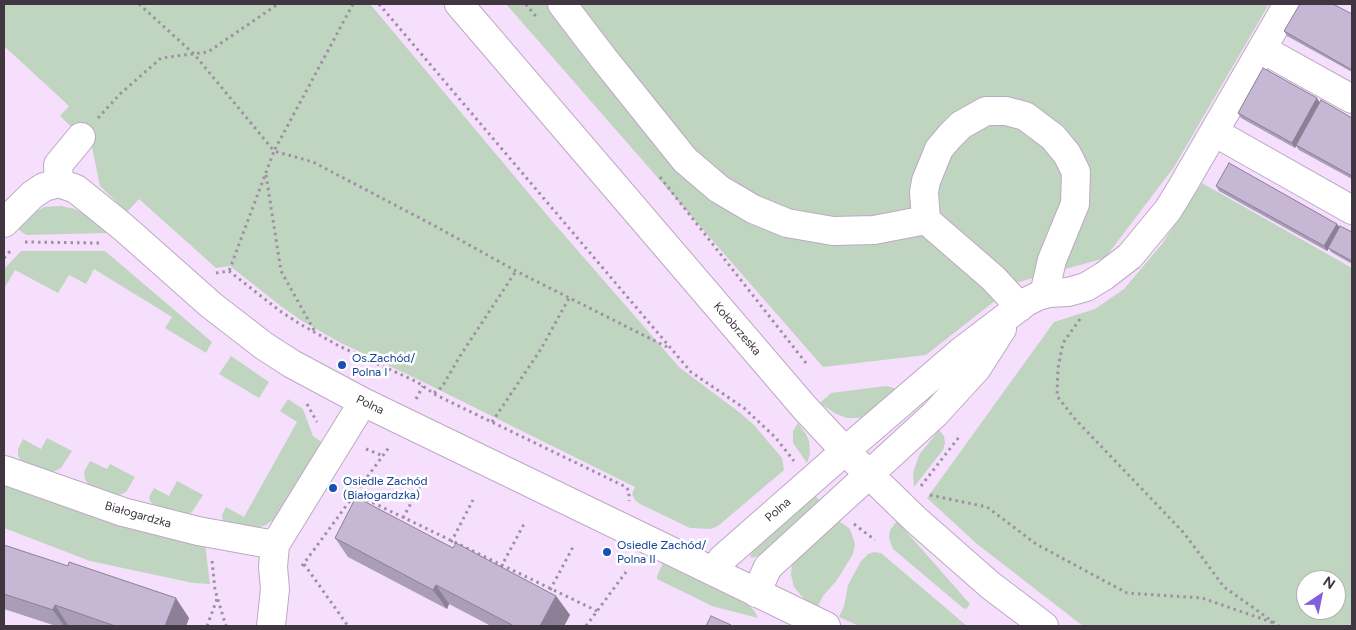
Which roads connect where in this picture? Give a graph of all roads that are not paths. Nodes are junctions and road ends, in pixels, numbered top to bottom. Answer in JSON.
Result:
{"nodes":[{"id":1,"x":459,"y":4,"type":"edge"},
{"id":2,"x":562,"y":4,"type":"edge"},
{"id":3,"x":1288,"y":4,"type":"edge"},
{"id":4,"x":1262,"y":49,"type":"junction"},
{"id":5,"x":1352,"y":100,"type":"edge"},
{"id":6,"x":1214,"y":132,"type":"junction"},
{"id":7,"x":81,"y":137,"type":"road end"},
{"id":8,"x":59,"y":183,"type":"junction"},
{"id":9,"x":1352,"y":210,"type":"edge"},
{"id":10,"x":926,"y":220,"type":"junction"},
{"id":11,"x":4,"y":223,"type":"edge"},
{"id":12,"x":1044,"y":294,"type":"junction"},
{"id":13,"x":1016,"y":310,"type":"junction"},
{"id":14,"x":364,"y":402,"type":"junction"},
{"id":15,"x":845,"y":450,"type":"junction"},
{"id":16,"x":4,"y":470,"type":"edge"},
{"id":17,"x":869,"y":474,"type":"junction"},
{"id":18,"x":275,"y":545,"type":"junction"},
{"id":19,"x":716,"y":573,"type":"junction"},
{"id":20,"x":756,"y":593,"type":"junction"},
{"id":21,"x":271,"y":626,"type":"edge"},
{"id":22,"x":826,"y":626,"type":"edge"},
{"id":23,"x":1044,"y":626,"type":"edge"}],
"edges":[{"from":1,"to":15,"type":"street","name":"Kołobrzeska"},
{"from":2,"to":10,"type":"street"},
{"from":3,"to":4,"type":"street"},
{"from":4,"to":5,"type":"street"},
{"from":4,"to":6,"type":"street"},
{"from":6,"to":9,"type":"street"},
{"from":6,"to":12,"type":"street"},
{"from":7,"to":8,"type":"street"},
{"from":8,"to":11,"type":"street"},
{"from":8,"to":14,"type":"street","name":"Polna"},
{"from":10,"to":12,"type":"street"},
{"from":10,"to":13,"type":"street"},
{"from":12,"to":13,"type":"street"},
{"from":13,"to":15,"type":"street","name":"Polna"},
{"from":13,"to":17,"type":"street"},
{"from":14,"to":18,"type":"street"},
{"from":14,"to":19,"type":"street","name":"Polna"},
{"from":15,"to":17,"type":"street","name":"Kołobrzeska"},
{"from":15,"to":19,"type":"street","name":"Polna"},
{"from":16,"to":18,"type":"street","name":"Białogardzka"},
{"from":17,"to":20,"type":"street"},
{"from":17,"to":23,"type":"street","name":"Kołobrzeska"},
{"from":18,"to":21,"type":"street"},
{"from":19,"to":20,"type":"street","name":"Polna"},
{"from":20,"to":22,"type":"street","name":"Polna"}]}
